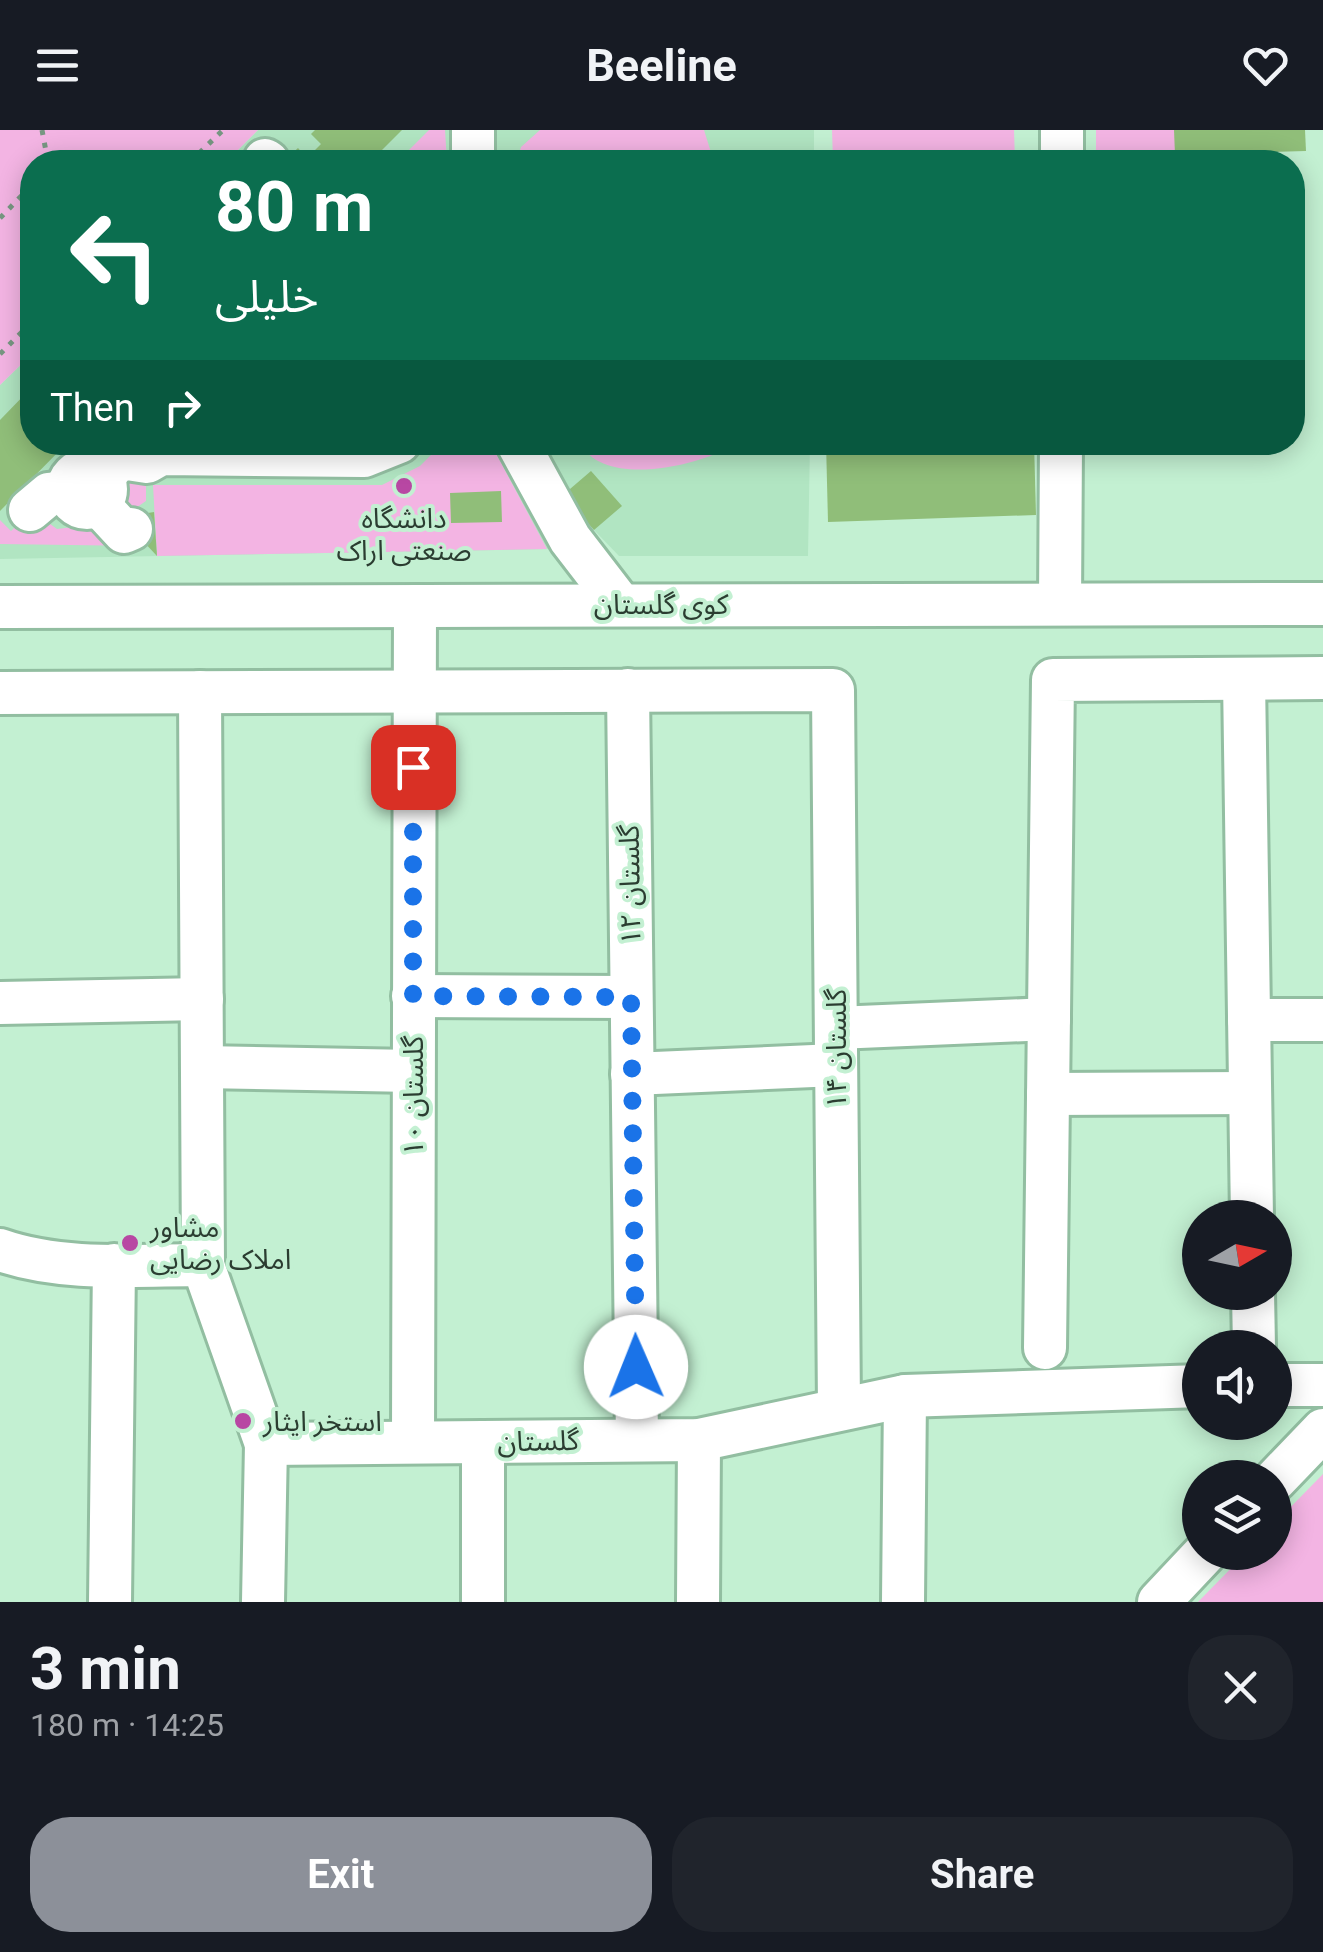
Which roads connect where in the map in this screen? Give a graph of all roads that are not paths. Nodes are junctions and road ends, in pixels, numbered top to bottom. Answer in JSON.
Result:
{"nodes":[{"id":1,"x":159,"y":455,"type":"edge"},
{"id":2,"x":262,"y":455,"type":"edge"},
{"id":3,"x":366,"y":455,"type":"edge"},
{"id":4,"x":524,"y":455,"type":"edge"},
{"id":5,"x":1060,"y":455,"type":"edge"},
{"id":6,"x":107,"y":484,"type":"edge"},
{"id":7,"x":30,"y":510,"type":"dead end"},
{"id":8,"x":620,"y":604,"type":"junction"},
{"id":9,"x":1060,"y":604,"type":"junction"},
{"id":10,"x":1323,"y":604,"type":"edge"},
{"id":11,"x":415,"y":606,"type":"junction"},
{"id":12,"x":0,"y":607,"type":"edge"},
{"id":13,"x":1323,"y":678,"type":"edge"},
{"id":14,"x":1244,"y":679,"type":"junction"},
{"id":15,"x":628,"y":690,"type":"junction"},
{"id":16,"x":413,"y":691,"type":"junction"},
{"id":17,"x":0,"y":692,"type":"edge"},
{"id":18,"x":200,"y":692,"type":"junction"},
{"id":19,"x":413,"y":996,"type":"junction"},
{"id":20,"x":631,"y":997,"type":"junction"},
{"id":21,"x":202,"y":999,"type":"junction"},
{"id":22,"x":0,"y":1003,"type":"edge"},
{"id":23,"x":1049,"y":1019,"type":"junction"},
{"id":24,"x":1250,"y":1020,"type":"junction"},
{"id":25,"x":1323,"y":1020,"type":"edge"},
{"id":26,"x":836,"y":1046,"type":"junction"},
{"id":27,"x":202,"y":1067,"type":"junction"},
{"id":28,"x":413,"y":1071,"type":"junction"},
{"id":29,"x":632,"y":1074,"type":"junction"},
{"id":30,"x":1250,"y":1093,"type":"junction"},
{"id":31,"x":1048,"y":1094,"type":"junction"},
{"id":32,"x":1252,"y":1200,"type":"edge"},
{"id":33,"x":0,"y":1250,"type":"edge"},
{"id":34,"x":114,"y":1265,"type":"junction"},
{"id":35,"x":203,"y":1265,"type":"junction"},
{"id":36,"x":1046,"y":1348,"type":"dead end"},
{"id":37,"x":1292,"y":1385,"type":"edge"},
{"id":38,"x":1323,"y":1385,"type":"edge"},
{"id":39,"x":1182,"y":1387,"type":"edge"},
{"id":40,"x":905,"y":1396,"type":"junction"},
{"id":41,"x":839,"y":1408,"type":"junction"},
{"id":42,"x":1323,"y":1430,"type":"edge"},
{"id":43,"x":637,"y":1440,"type":"junction"},
{"id":44,"x":699,"y":1440,"type":"junction"},
{"id":45,"x":413,"y":1442,"type":"junction"},
{"id":46,"x":483,"y":1442,"type":"junction"},
{"id":47,"x":266,"y":1444,"type":"junction"},
{"id":48,"x":1292,"y":1462,"type":"edge"},
{"id":49,"x":1189,"y":1570,"type":"edge"},
{"id":50,"x":110,"y":1602,"type":"edge"},
{"id":51,"x":263,"y":1602,"type":"edge"},
{"id":52,"x":484,"y":1602,"type":"edge"},
{"id":53,"x":698,"y":1602,"type":"edge"},
{"id":54,"x":903,"y":1602,"type":"edge"},
{"id":55,"x":1158,"y":1602,"type":"edge"}],
"edges":[{"from":1,"to":6,"type":"street"},
{"from":2,"to":3,"type":"street"},
{"from":4,"to":8,"type":"street"},
{"from":5,"to":9,"type":"street"},
{"from":6,"to":7,"type":"street"},
{"from":8,"to":9,"type":"street","name":"کوی گلستان"},
{"from":8,"to":11,"type":"street","name":"کوی گلستان"},
{"from":9,"to":10,"type":"street","name":"کوی گلستان"},
{"from":11,"to":12,"type":"street","name":"کوی گلستان"},
{"from":11,"to":16,"type":"street","name":"گلستان ۱۰"},
{"from":13,"to":14,"type":"street"},
{"from":14,"to":23,"type":"street"},
{"from":14,"to":24,"type":"street"},
{"from":15,"to":16,"type":"street"},
{"from":15,"to":20,"type":"street","name":"گلستان ۱۲"},
{"from":15,"to":26,"type":"street","name":"گلستان ۱۴"},
{"from":16,"to":18,"type":"street"},
{"from":16,"to":19,"type":"street","name":"گلستان ۱۰"},
{"from":17,"to":18,"type":"street"},
{"from":18,"to":21,"type":"street"},
{"from":19,"to":20,"type":"street"},
{"from":19,"to":28,"type":"street","name":"گلستان ۱۰"},
{"from":20,"to":29,"type":"street","name":"گلستان ۱۲"},
{"from":21,"to":22,"type":"street"},
{"from":21,"to":27,"type":"street"},
{"from":23,"to":26,"type":"street"},
{"from":23,"to":31,"type":"street"},
{"from":24,"to":25,"type":"street"},
{"from":24,"to":30,"type":"street"},
{"from":26,"to":29,"type":"street"},
{"from":26,"to":41,"type":"street","name":"گلستان ۱۴"},
{"from":27,"to":28,"type":"street"},
{"from":27,"to":35,"type":"street"},
{"from":28,"to":45,"type":"street","name":"گلستان ۱۰"},
{"from":29,"to":43,"type":"street","name":"گلستان ۱۲"},
{"from":30,"to":31,"type":"street"},
{"from":30,"to":32,"type":"street"},
{"from":31,"to":36,"type":"street"},
{"from":33,"to":34,"type":"street"},
{"from":34,"to":35,"type":"street"},
{"from":34,"to":50,"type":"street"},
{"from":35,"to":47,"type":"street"},
{"from":37,"to":38,"type":"street"},
{"from":39,"to":40,"type":"street","name":"گلستان"},
{"from":40,"to":41,"type":"street","name":"گلستان"},
{"from":40,"to":54,"type":"street"},
{"from":41,"to":44,"type":"street","name":"گلستان"},
{"from":42,"to":48,"type":"street"},
{"from":43,"to":44,"type":"street","name":"گلستان"},
{"from":43,"to":46,"type":"street","name":"گلستان"},
{"from":44,"to":53,"type":"street"},
{"from":45,"to":46,"type":"street","name":"گلستان"},
{"from":45,"to":47,"type":"street","name":"گلستان"},
{"from":46,"to":52,"type":"street"},
{"from":47,"to":51,"type":"street"},
{"from":49,"to":55,"type":"street"}]}
